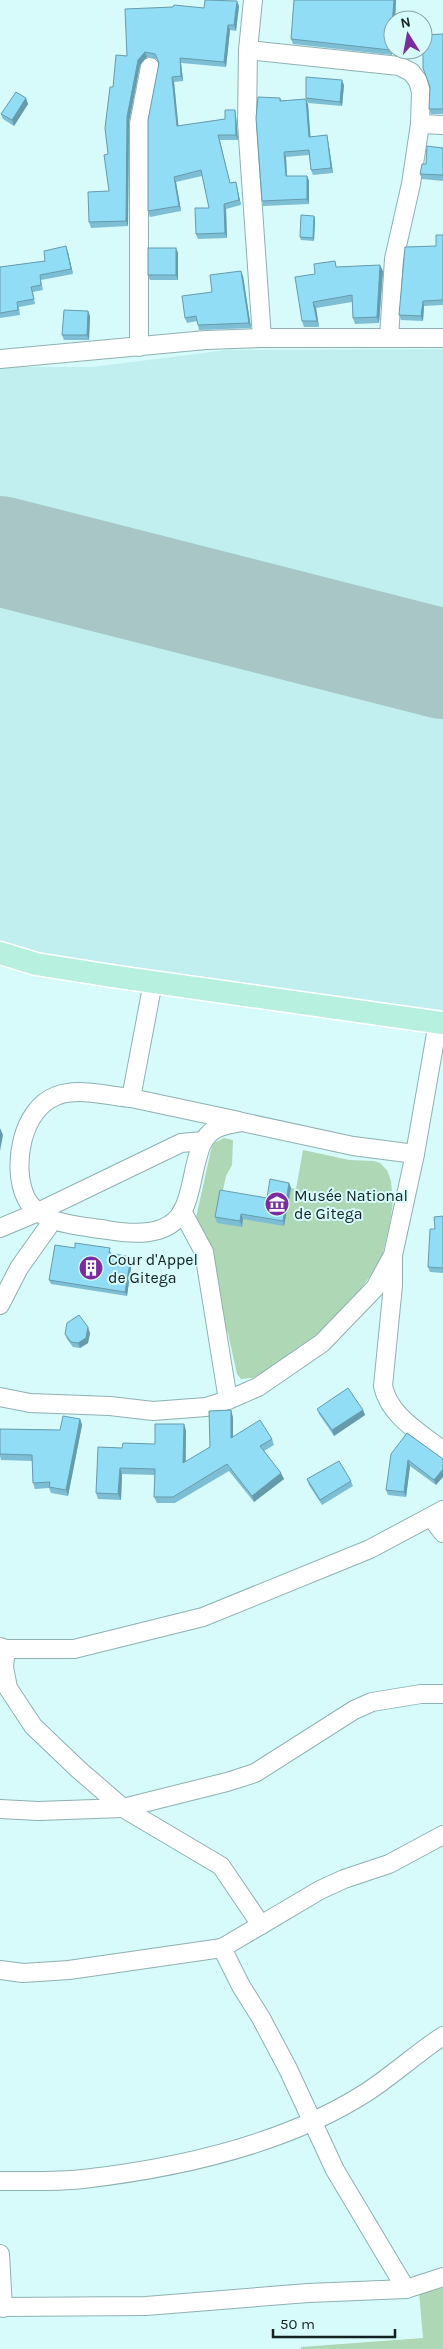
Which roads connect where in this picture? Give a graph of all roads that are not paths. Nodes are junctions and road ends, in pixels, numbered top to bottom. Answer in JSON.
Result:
{"nodes":[{"id":1,"x":253,"y":0,"type":"edge"},
{"id":2,"x":248,"y":50,"type":"junction"},
{"id":3,"x":150,"y":67,"type":"dead end"},
{"id":4,"x":420,"y":124,"type":"junction"},
{"id":5,"x":443,"y":126,"type":"edge"},
{"id":6,"x":262,"y":338,"type":"junction"},
{"id":7,"x":390,"y":338,"type":"junction"},
{"id":8,"x":443,"y":338,"type":"edge"},
{"id":9,"x":139,"y":347,"type":"junction"},
{"id":10,"x":0,"y":359,"type":"edge"},
{"id":11,"x":0,"y":953,"type":"edge"},
{"id":12,"x":153,"y":982,"type":"junction"},
{"id":13,"x":441,"y":1022,"type":"edge"},
{"id":14,"x":132,"y":1098,"type":"junction"},
{"id":15,"x":242,"y":1122,"type":"junction"},
{"id":16,"x":202,"y":1141,"type":"junction"},
{"id":17,"x":415,"y":1154,"type":"junction"},
{"id":18,"x":21,"y":1184,"type":"junction"},
{"id":19,"x":182,"y":1211,"type":"junction"},
{"id":20,"x":46,"y":1216,"type":"junction"},
{"id":21,"x":3,"y":1226,"type":"edge"},
{"id":22,"x":393,"y":1255,"type":"junction"},
{"id":23,"x":19,"y":1268,"type":"junction"},
{"id":24,"x":0,"y":1278,"type":"edge"},
{"id":25,"x":0,"y":1305,"type":"edge"},
{"id":26,"x":0,"y":1397,"type":"edge"},
{"id":27,"x":228,"y":1400,"type":"junction"},
{"id":28,"x":443,"y":1451,"type":"edge"},
{"id":29,"x":437,"y":1514,"type":"edge"},
{"id":30,"x":443,"y":1533,"type":"edge"},
{"id":31,"x":3,"y":1648,"type":"edge"},
{"id":32,"x":443,"y":1694,"type":"edge"},
{"id":33,"x":124,"y":1808,"type":"junction"},
{"id":34,"x":0,"y":1809,"type":"edge"},
{"id":35,"x":443,"y":1835,"type":"edge"},
{"id":36,"x":261,"y":1925,"type":"junction"},
{"id":37,"x":222,"y":1948,"type":"junction"},
{"id":38,"x":0,"y":1970,"type":"edge"},
{"id":39,"x":443,"y":2036,"type":"edge"},
{"id":40,"x":313,"y":2121,"type":"junction"},
{"id":41,"x":0,"y":2182,"type":"edge"},
{"id":42,"x":0,"y":2254,"type":"edge"},
{"id":43,"x":443,"y":2277,"type":"edge"},
{"id":44,"x":406,"y":2289,"type":"junction"},
{"id":45,"x":1,"y":2308,"type":"edge"}],
"edges":[{"from":1,"to":2,"type":"street"},
{"from":2,"to":4,"type":"street"},
{"from":2,"to":6,"type":"street"},
{"from":3,"to":9,"type":"street"},
{"from":4,"to":5,"type":"street"},
{"from":4,"to":7,"type":"street"},
{"from":6,"to":7,"type":"street"},
{"from":6,"to":9,"type":"street"},
{"from":7,"to":8,"type":"street"},
{"from":9,"to":10,"type":"street"},
{"from":11,"to":12,"type":"main road"},
{"from":12,"to":13,"type":"main road"},
{"from":12,"to":14,"type":"street"},
{"from":13,"to":17,"type":"street"},
{"from":14,"to":15,"type":"street"},
{"from":14,"to":18,"type":"street"},
{"from":15,"to":16,"type":"street"},
{"from":15,"to":17,"type":"street"},
{"from":16,"to":19,"type":"street"},
{"from":16,"to":20,"type":"street"},
{"from":17,"to":22,"type":"street"},
{"from":18,"to":20,"type":"street"},
{"from":18,"to":21,"type":"street"},
{"from":19,"to":20,"type":"street"},
{"from":19,"to":27,"type":"street"},
{"from":20,"to":21,"type":"street"},
{"from":20,"to":23,"type":"street"},
{"from":22,"to":27,"type":"street"},
{"from":22,"to":28,"type":"street"},
{"from":23,"to":24,"type":"street"},
{"from":23,"to":25,"type":"street"},
{"from":26,"to":27,"type":"street"},
{"from":29,"to":30,"type":"street"},
{"from":29,"to":31,"type":"street"},
{"from":31,"to":33,"type":"street"},
{"from":32,"to":33,"type":"street"},
{"from":33,"to":34,"type":"street"},
{"from":33,"to":36,"type":"street"},
{"from":35,"to":36,"type":"street"},
{"from":36,"to":37,"type":"street"},
{"from":37,"to":38,"type":"street"},
{"from":37,"to":40,"type":"street"},
{"from":39,"to":40,"type":"street"},
{"from":40,"to":41,"type":"street"},
{"from":40,"to":44,"type":"street"},
{"from":42,"to":45,"type":"street"},
{"from":43,"to":44,"type":"street"},
{"from":44,"to":45,"type":"street"}]}
